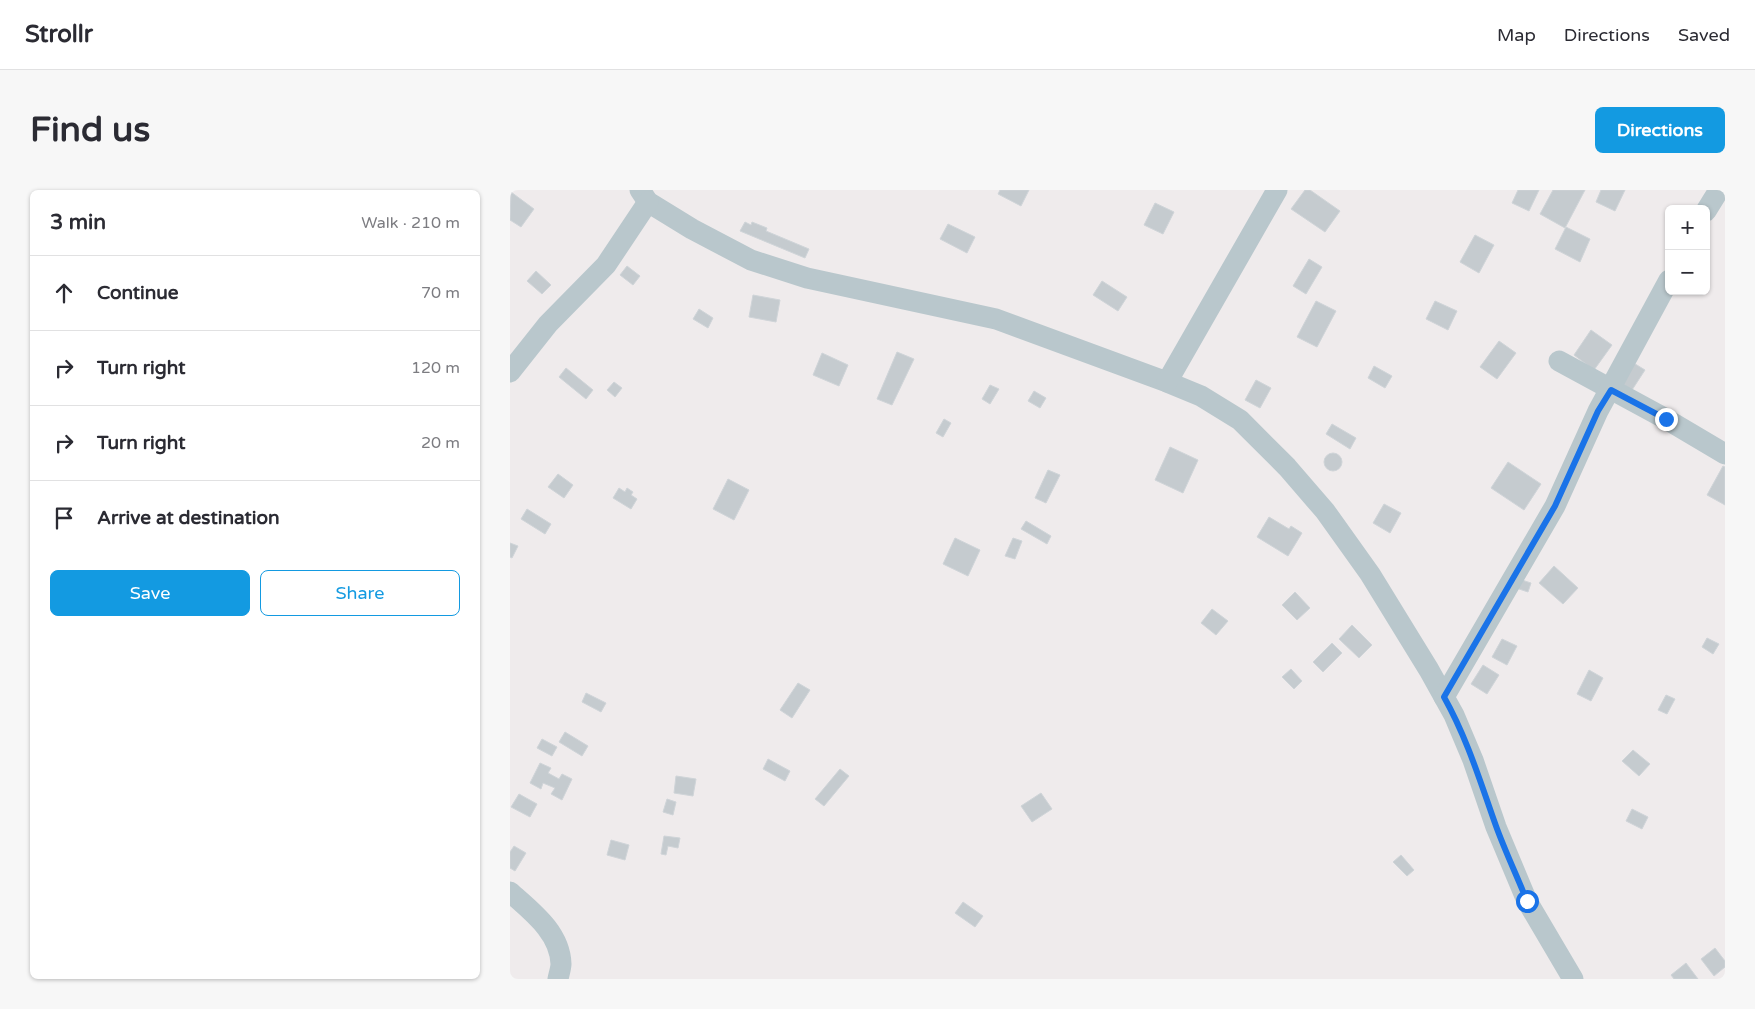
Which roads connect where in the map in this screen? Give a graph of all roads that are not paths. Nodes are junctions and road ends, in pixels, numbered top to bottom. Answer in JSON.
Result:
{"nodes":[{"id":1,"x":1277,"y":190,"type":"edge"},
{"id":2,"x":1718,"y":190,"type":"edge"},
{"id":3,"x":644,"y":196,"type":"edge"},
{"id":4,"x":1709,"y":205,"type":"edge"},
{"id":5,"x":1665,"y":288,"type":"edge"},
{"id":6,"x":1558,"y":361,"type":"dead end"},
{"id":7,"x":510,"y":372,"type":"edge"},
{"id":8,"x":1168,"y":382,"type":"junction"},
{"id":9,"x":1611,"y":390,"type":"junction"},
{"id":10,"x":1725,"y":454,"type":"edge"},
{"id":11,"x":1444,"y":697,"type":"junction"},
{"id":12,"x":510,"y":892,"type":"edge"},
{"id":13,"x":558,"y":979,"type":"edge"},
{"id":14,"x":1573,"y":979,"type":"edge"}],
"edges":[{"from":1,"to":8,"type":"street"},
{"from":2,"to":4,"type":"street"},
{"from":3,"to":7,"type":"street"},
{"from":3,"to":8,"type":"street"},
{"from":5,"to":9,"type":"street"},
{"from":6,"to":9,"type":"street"},
{"from":8,"to":11,"type":"street"},
{"from":9,"to":10,"type":"street"},
{"from":9,"to":11,"type":"street"},
{"from":11,"to":14,"type":"street"},
{"from":12,"to":13,"type":"street"}]}
